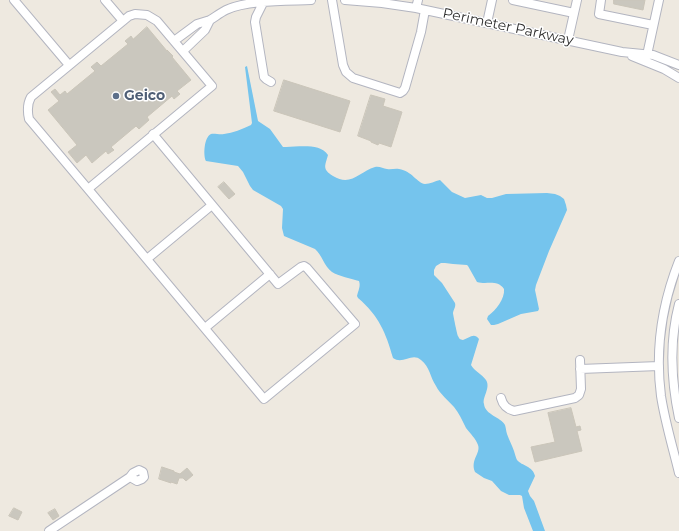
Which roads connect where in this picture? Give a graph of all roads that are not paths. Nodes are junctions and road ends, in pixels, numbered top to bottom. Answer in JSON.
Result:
{"nodes":[{"id":1,"x":14,"y":0,"type":"edge"},
{"id":2,"x":105,"y":0,"type":"edge"},
{"id":3,"x":294,"y":0,"type":"edge"},
{"id":4,"x":311,"y":0,"type":"edge"},
{"id":5,"x":332,"y":0,"type":"edge"},
{"id":6,"x":345,"y":0,"type":"edge"},
{"id":7,"x":492,"y":0,"type":"edge"},
{"id":8,"x":513,"y":0,"type":"edge"},
{"id":9,"x":577,"y":0,"type":"edge"},
{"id":10,"x":601,"y":0,"type":"edge"},
{"id":11,"x":659,"y":0,"type":"edge"},
{"id":12,"x":263,"y":3,"type":"junction"},
{"id":13,"x":417,"y":4,"type":"edge"},
{"id":14,"x":425,"y":10,"type":"junction"},
{"id":15,"x":574,"y":13,"type":"junction"},
{"id":16,"x":210,"y":20,"type":"junction"},
{"id":17,"x":123,"y":21,"type":"junction"},
{"id":18,"x":487,"y":23,"type":"junction"},
{"id":19,"x":653,"y":25,"type":"junction"},
{"id":20,"x":568,"y":40,"type":"junction"},
{"id":21,"x":174,"y":42,"type":"junction"},
{"id":22,"x":182,"y":51,"type":"junction"},
{"id":23,"x":622,"y":52,"type":"junction"},
{"id":24,"x":647,"y":55,"type":"junction"},
{"id":25,"x":69,"y":65,"type":"junction"},
{"id":26,"x":679,"y":65,"type":"edge"},
{"id":27,"x":679,"y":78,"type":"edge"},
{"id":28,"x":271,"y":82,"type":"dead end"},
{"id":29,"x":153,"y":134,"type":"junction"},
{"id":30,"x":88,"y":188,"type":"junction"},
{"id":31,"x":212,"y":205,"type":"junction"},
{"id":32,"x":147,"y":259,"type":"junction"},
{"id":33,"x":679,"y":262,"type":"edge"},
{"id":34,"x":270,"y":274,"type":"junction"},
{"id":35,"x":679,"y":304,"type":"edge"},
{"id":36,"x":678,"y":315,"type":"edge"},
{"id":37,"x":205,"y":328,"type":"junction"},
{"id":38,"x":580,"y":360,"type":"dead end"},
{"id":39,"x":659,"y":366,"type":"junction"},
{"id":40,"x":580,"y":369,"type":"junction"},
{"id":41,"x":501,"y":398,"type":"dead end"},
{"id":42,"x":679,"y":418,"type":"edge"},
{"id":43,"x":679,"y":474,"type":"edge"},
{"id":44,"x":130,"y":477,"type":"dead end"},
{"id":45,"x":48,"y":531,"type":"edge"}],
"edges":[{"from":1,"to":25,"type":"street"},
{"from":2,"to":17,"type":"street"},
{"from":3,"to":4,"type":"street"},
{"from":3,"to":12,"type":"street"},
{"from":5,"to":14,"type":"street"},
{"from":6,"to":13,"type":"street","name":"Perimeter Parkway"},
{"from":7,"to":18,"type":"street"},
{"from":8,"to":15,"type":"street"},
{"from":9,"to":15,"type":"street"},
{"from":10,"to":19,"type":"street"},
{"from":11,"to":19,"type":"street"},
{"from":12,"to":16,"type":"street"},
{"from":12,"to":28,"type":"street"},
{"from":13,"to":14,"type":"street","name":"Perimeter Parkway"},
{"from":14,"to":18,"type":"street","name":"Perimeter Parkway"},
{"from":15,"to":20,"type":"street"},
{"from":16,"to":21,"type":"street"},
{"from":16,"to":22,"type":"street"},
{"from":17,"to":21,"type":"street"},
{"from":17,"to":25,"type":"street"},
{"from":18,"to":20,"type":"street","name":"Perimeter Parkway"},
{"from":19,"to":24,"type":"street"},
{"from":20,"to":23,"type":"street","name":"Perimeter Parkway"},
{"from":21,"to":22,"type":"street"},
{"from":22,"to":29,"type":"street"},
{"from":23,"to":24,"type":"street","name":"Perimeter Parkway"},
{"from":23,"to":27,"type":"street","name":"Perimeter Parkway"},
{"from":24,"to":26,"type":"street","name":"Perimeter Parkway"},
{"from":25,"to":30,"type":"street"},
{"from":29,"to":30,"type":"street"},
{"from":29,"to":31,"type":"street"},
{"from":30,"to":32,"type":"street"},
{"from":31,"to":32,"type":"street"},
{"from":31,"to":34,"type":"street"},
{"from":32,"to":37,"type":"street"},
{"from":33,"to":39,"type":"street"},
{"from":34,"to":37,"type":"street"},
{"from":34,"to":37,"type":"street"},
{"from":35,"to":36,"type":"street"},
{"from":36,"to":42,"type":"street"},
{"from":38,"to":40,"type":"street"},
{"from":39,"to":40,"type":"street"},
{"from":39,"to":43,"type":"street"},
{"from":40,"to":41,"type":"street"},
{"from":44,"to":45,"type":"street"}]}
